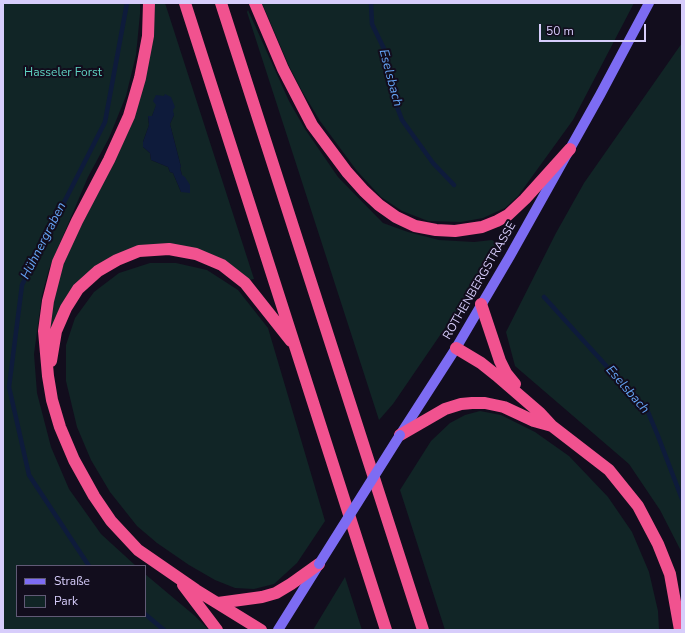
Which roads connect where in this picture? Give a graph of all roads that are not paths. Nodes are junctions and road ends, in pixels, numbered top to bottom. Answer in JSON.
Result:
{"nodes":[{"id":1,"x":149,"y":3,"type":"edge"},
{"id":2,"x":185,"y":3,"type":"edge"},
{"id":3,"x":221,"y":3,"type":"edge"},
{"id":4,"x":255,"y":3,"type":"edge"},
{"id":5,"x":649,"y":3,"type":"edge"},
{"id":6,"x":570,"y":149,"type":"junction"},
{"id":7,"x":481,"y":304,"type":"junction"},
{"id":8,"x":295,"y":347,"type":"junction"},
{"id":9,"x":456,"y":348,"type":"junction"},
{"id":10,"x":48,"y":376,"type":"junction"},
{"id":11,"x":527,"y":401,"type":"junction"},
{"id":12,"x":552,"y":426,"type":"junction"},
{"id":13,"x":400,"y":436,"type":"junction"},
{"id":14,"x":319,"y":564,"type":"junction"},
{"id":15,"x":178,"y":578,"type":"junction"},
{"id":16,"x":218,"y":603,"type":"junction"},
{"id":17,"x":676,"y":603,"type":"junction"},
{"id":18,"x":423,"y":627,"type":"edge"},
{"id":19,"x":216,"y":630,"type":"edge"},
{"id":20,"x":261,"y":630,"type":"edge"},
{"id":21,"x":278,"y":630,"type":"edge"},
{"id":22,"x":386,"y":630,"type":"edge"},
{"id":23,"x":673,"y":630,"type":"edge"},
{"id":24,"x":680,"y":630,"type":"edge"}],
"edges":[{"from":1,"to":10,"type":"highway"},
{"from":2,"to":8,"type":"highway"},
{"from":3,"to":18,"type":"highway"},
{"from":4,"to":6,"type":"highway"},
{"from":5,"to":6,"type":"main road","name":"ROTHENBERGSTRASSE"},
{"from":6,"to":7,"type":"main road","name":"ROTHENBERGSTRASSE"},
{"from":7,"to":9,"type":"main road","name":"ROTHENBERGSTRASSE"},
{"from":7,"to":11,"type":"highway"},
{"from":8,"to":10,"type":"highway"},
{"from":8,"to":22,"type":"highway"},
{"from":9,"to":11,"type":"highway"},
{"from":9,"to":13,"type":"main road","name":"ROTHENBERGSTRASSE"},
{"from":10,"to":15,"type":"highway"},
{"from":11,"to":12,"type":"highway"},
{"from":12,"to":13,"type":"highway"},
{"from":12,"to":17,"type":"highway"},
{"from":13,"to":14,"type":"main road","name":"ROTHENBERGSTRASSE","bridge":true},
{"from":14,"to":16,"type":"highway"},
{"from":14,"to":21,"type":"main road","name":"ROTHENBERGSTRASSE"},
{"from":15,"to":16,"type":"highway"},
{"from":15,"to":19,"type":"highway"},
{"from":16,"to":20,"type":"highway"},
{"from":17,"to":23,"type":"highway"},
{"from":17,"to":24,"type":"highway"}]}
